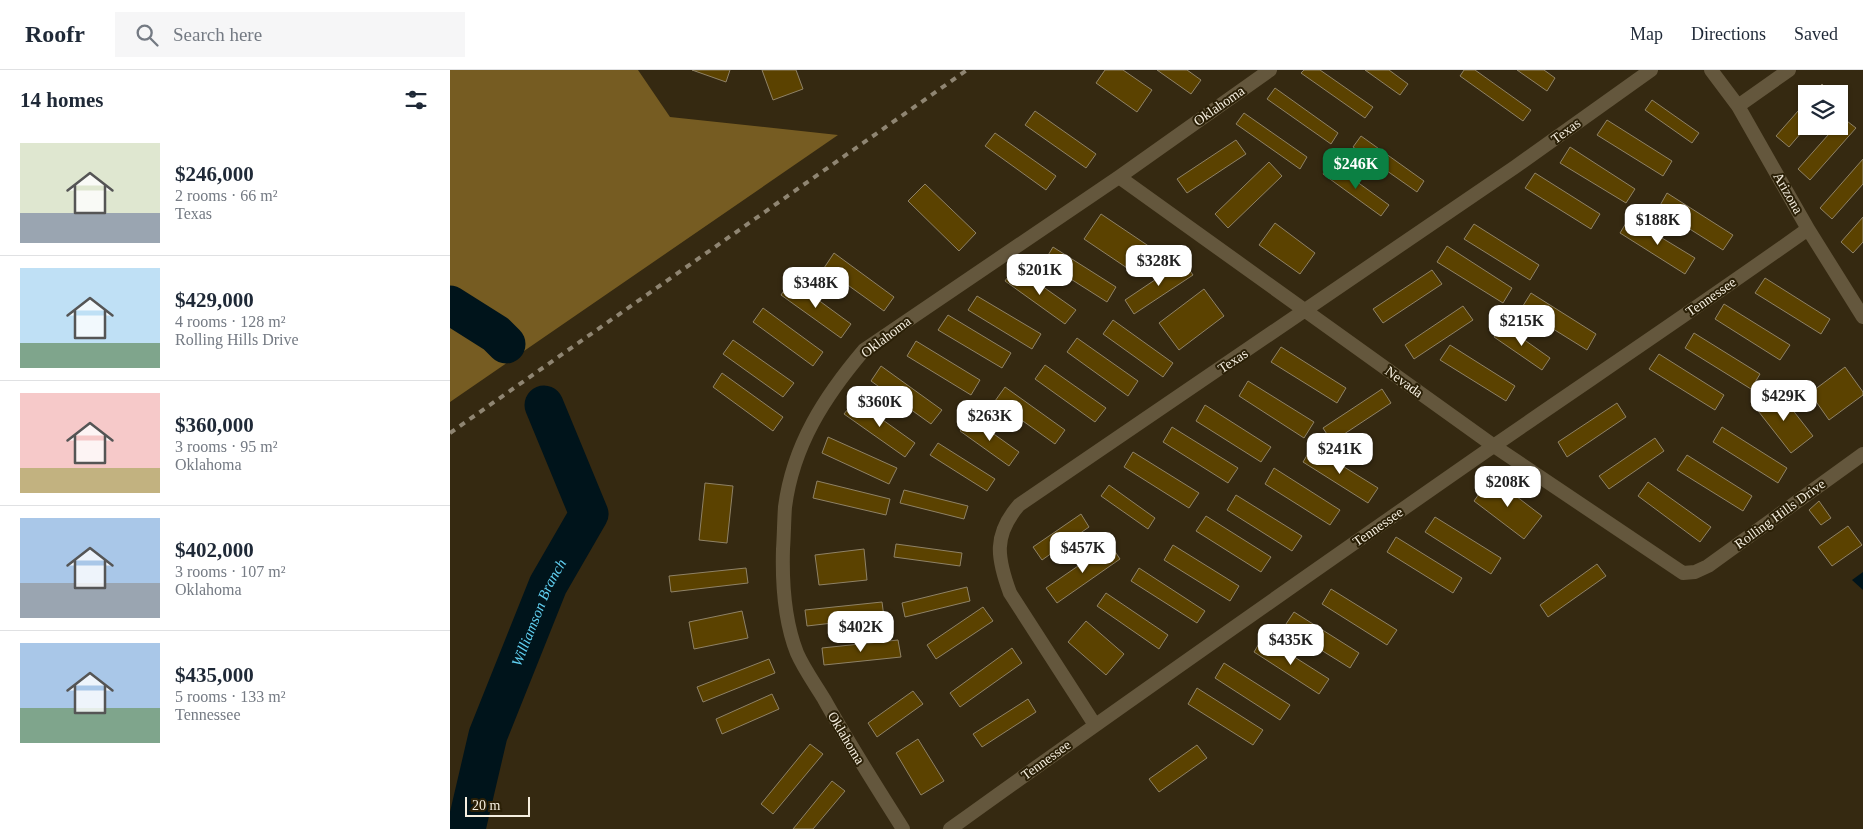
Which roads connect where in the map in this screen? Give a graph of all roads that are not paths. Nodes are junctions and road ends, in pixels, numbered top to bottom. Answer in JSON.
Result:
{"nodes":[{"id":1,"x":1270,"y":70,"type":"edge"},
{"id":2,"x":1651,"y":70,"type":"edge"},
{"id":3,"x":1711,"y":70,"type":"edge"},
{"id":4,"x":1789,"y":70,"type":"edge"},
{"id":5,"x":1738,"y":106,"type":"junction"},
{"id":6,"x":1119,"y":177,"type":"junction"},
{"id":7,"x":1808,"y":228,"type":"junction"},
{"id":8,"x":1305,"y":312,"type":"junction"},
{"id":9,"x":1863,"y":317,"type":"edge"},
{"id":10,"x":1494,"y":446,"type":"junction"},
{"id":11,"x":1863,"y":454,"type":"edge"},
{"id":12,"x":1695,"y":572,"type":"joint"},
{"id":13,"x":1095,"y":725,"type":"junction"},
{"id":14,"x":903,"y":829,"type":"edge"},
{"id":15,"x":950,"y":829,"type":"edge"}],
"edges":[{"from":1,"to":6,"type":"street","name":"Oklahoma"},
{"from":2,"to":8,"type":"street","name":"Texas"},
{"from":3,"to":5,"type":"street","name":"Arizona"},
{"from":4,"to":5,"type":"street"},
{"from":5,"to":7,"type":"street","name":"Arizona"},
{"from":6,"to":8,"type":"street","name":"Nevada"},
{"from":6,"to":14,"type":"street","name":"Oklahoma"},
{"from":7,"to":9,"type":"street","name":"Arizona"},
{"from":7,"to":10,"type":"street","name":"Tennessee"},
{"from":8,"to":10,"type":"street","name":"Nevada"},
{"from":8,"to":13,"type":"street","name":"Texas"},
{"from":10,"to":12,"type":"street","name":"Nevada"},
{"from":10,"to":13,"type":"street","name":"Tennessee"},
{"from":11,"to":12,"type":"street","name":"Rolling Hills Drive"},
{"from":13,"to":15,"type":"street","name":"Tennessee"}]}
